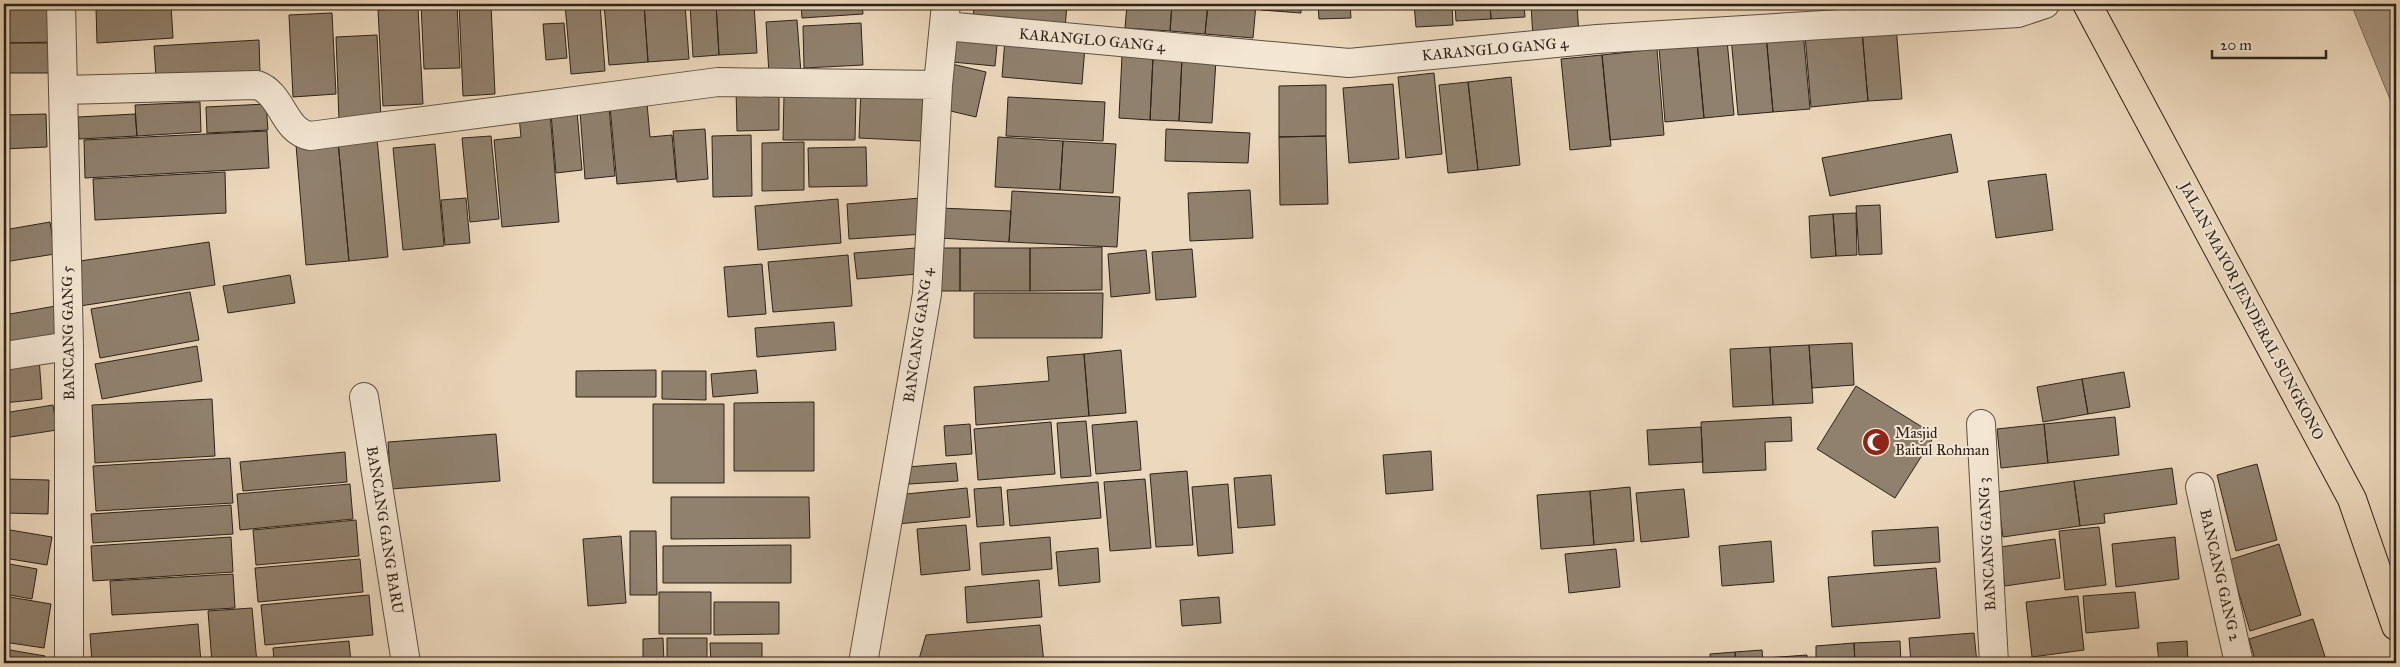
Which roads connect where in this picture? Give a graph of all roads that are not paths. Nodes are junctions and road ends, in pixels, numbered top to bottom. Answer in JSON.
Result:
{"nodes":[{"id":1,"x":61,"y":4,"type":"edge"},
{"id":2,"x":2045,"y":4,"type":"edge"},
{"id":3,"x":2087,"y":4,"type":"edge"},
{"id":4,"x":945,"y":15,"type":"edge"},
{"id":5,"x":938,"y":85,"type":"junction"},
{"id":6,"x":62,"y":90,"type":"junction"},
{"id":7,"x":69,"y":346,"type":"junction"},
{"id":8,"x":4,"y":356,"type":"edge"},
{"id":9,"x":364,"y":397,"type":"dead end"},
{"id":10,"x":1981,"y":424,"type":"dead end"},
{"id":11,"x":2200,"y":487,"type":"dead end"},
{"id":12,"x":2396,"y":626,"type":"edge"},
{"id":13,"x":69,"y":663,"type":"edge"},
{"id":14,"x":406,"y":663,"type":"edge"},
{"id":15,"x":863,"y":663,"type":"edge"},
{"id":16,"x":1994,"y":663,"type":"edge"},
{"id":17,"x":2240,"y":663,"type":"edge"}],
"edges":[{"from":1,"to":6,"type":"street","name":"BANCANG GANG 5"},
{"from":2,"to":4,"type":"street","name":"KARANGLO GANG 4"},
{"from":3,"to":12,"type":"main road","name":"JALAN MAYOR JENDERAL SUNGKONO"},
{"from":4,"to":5,"type":"street","name":"BANCANG GANG 4"},
{"from":5,"to":6,"type":"street"},
{"from":5,"to":15,"type":"street","name":"BANCANG GANG 4"},
{"from":6,"to":7,"type":"street","name":"BANCANG GANG 5"},
{"from":7,"to":8,"type":"street"},
{"from":7,"to":13,"type":"street","name":"BANCANG GANG 5"},
{"from":9,"to":14,"type":"street","name":"BANCANG GANG BARU"},
{"from":10,"to":16,"type":"street","name":"BANCANG GANG 3"},
{"from":11,"to":17,"type":"street","name":"BANCANG GANG 2"}]}
